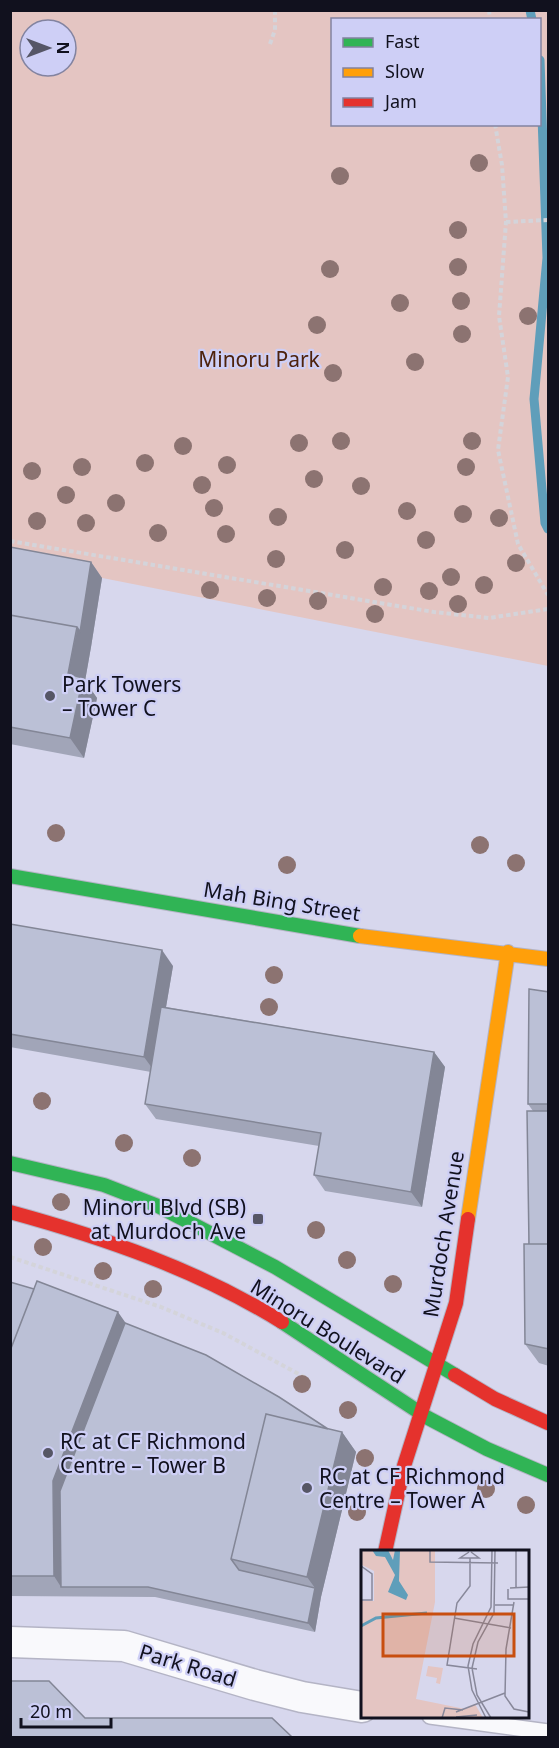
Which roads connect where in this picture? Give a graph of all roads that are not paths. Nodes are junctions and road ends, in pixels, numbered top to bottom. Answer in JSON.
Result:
{"nodes":[{"id":1,"x":10,"y":876,"type":"edge"},
{"id":2,"x":508,"y":952,"type":"junction"},
{"id":3,"x":549,"y":959,"type":"edge"},
{"id":4,"x":10,"y":1163,"type":"edge"},
{"id":5,"x":10,"y":1212,"type":"edge"},
{"id":6,"x":437,"y":1365,"type":"junction"},
{"id":7,"x":420,"y":1414,"type":"junction"},
{"id":8,"x":549,"y":1423,"type":"edge"},
{"id":9,"x":549,"y":1475,"type":"edge"},
{"id":10,"x":385,"y":1550,"type":"edge"},
{"id":11,"x":10,"y":1642,"type":"edge"},
{"id":12,"x":361,"y":1707,"type":"edge"},
{"id":13,"x":446,"y":1718,"type":"edge"},
{"id":14,"x":549,"y":1731,"type":"edge"}],
"edges":[{"from":1,"to":2,"type":"street","name":"Mah Bing Street"},
{"from":2,"to":3,"type":"street","name":"Mah Bing Street"},
{"from":2,"to":6,"type":"street","name":"Murdoch Avenue"},
{"from":4,"to":6,"type":"street","name":"Minoru Boulevard"},
{"from":5,"to":7,"type":"street","name":"Minoru Boulevard"},
{"from":6,"to":7,"type":"street","name":"Murdoch Avenue"},
{"from":6,"to":8,"type":"street","name":"Minoru Boulevard"},
{"from":7,"to":9,"type":"street","name":"Minoru Boulevard"},
{"from":7,"to":10,"type":"street","name":"Murdoch Avenue"},
{"from":11,"to":12,"type":"street","name":"Park Road"},
{"from":13,"to":14,"type":"lane"}]}
